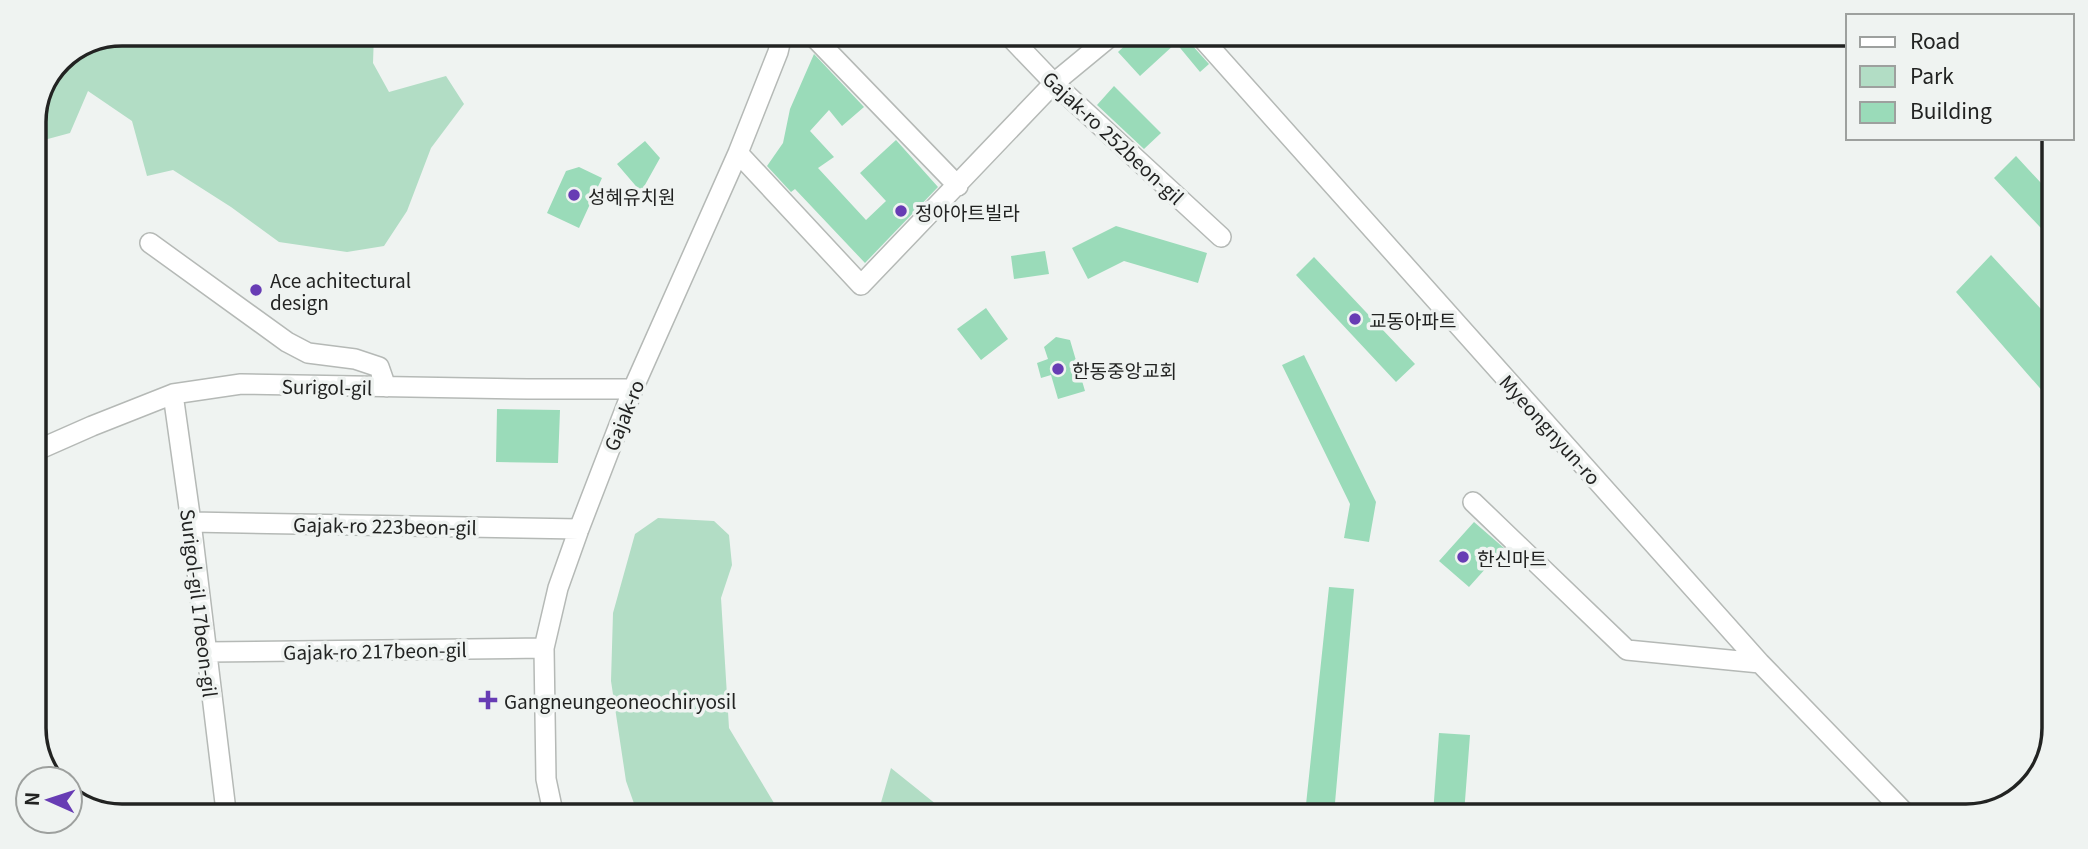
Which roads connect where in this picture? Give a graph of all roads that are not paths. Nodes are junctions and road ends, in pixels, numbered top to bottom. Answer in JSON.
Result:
{"nodes":[{"id":1,"x":779,"y":46,"type":"edge"},
{"id":2,"x":823,"y":46,"type":"edge"},
{"id":3,"x":1020,"y":46,"type":"edge"},
{"id":4,"x":1099,"y":46,"type":"edge"},
{"id":5,"x":1209,"y":46,"type":"edge"},
{"id":6,"x":1054,"y":82,"type":"junction"},
{"id":7,"x":738,"y":153,"type":"junction"},
{"id":8,"x":958,"y":186,"type":"junction"},
{"id":9,"x":1221,"y":237,"type":"dead end"},
{"id":10,"x":150,"y":243,"type":"dead end"},
{"id":11,"x":386,"y":387,"type":"junction"},
{"id":12,"x":633,"y":389,"type":"junction"},
{"id":13,"x":173,"y":394,"type":"junction"},
{"id":14,"x":46,"y":446,"type":"edge"},
{"id":15,"x":1473,"y":502,"type":"dead end"},
{"id":16,"x":191,"y":522,"type":"junction"},
{"id":17,"x":579,"y":529,"type":"junction"},
{"id":18,"x":544,"y":648,"type":"junction"},
{"id":19,"x":207,"y":652,"type":"junction"},
{"id":20,"x":1760,"y":663,"type":"junction"},
{"id":21,"x":225,"y":804,"type":"edge"},
{"id":22,"x":551,"y":804,"type":"edge"},
{"id":23,"x":1896,"y":804,"type":"edge"}],
"edges":[{"from":1,"to":7,"type":"street","name":"Gajak-ro"},
{"from":2,"to":8,"type":"street"},
{"from":3,"to":6,"type":"street","name":"Gajak-ro 252beon-gil"},
{"from":4,"to":6,"type":"street"},
{"from":5,"to":20,"type":"street","name":"Myeongnyun-ro"},
{"from":6,"to":8,"type":"street"},
{"from":6,"to":9,"type":"street","name":"Gajak-ro 252beon-gil"},
{"from":7,"to":8,"type":"street"},
{"from":7,"to":12,"type":"street","name":"Gajak-ro"},
{"from":10,"to":11,"type":"street"},
{"from":11,"to":12,"type":"street","name":"Surigol-gil"},
{"from":11,"to":13,"type":"street","name":"Surigol-gil"},
{"from":12,"to":17,"type":"street","name":"Gajak-ro"},
{"from":13,"to":14,"type":"street","name":"Surigol-gil"},
{"from":13,"to":16,"type":"street","name":"Surigol-gil 17beon-gil"},
{"from":15,"to":20,"type":"street"},
{"from":16,"to":17,"type":"street","name":"Gajak-ro 223beon-gil"},
{"from":16,"to":19,"type":"street","name":"Surigol-gil 17beon-gil"},
{"from":17,"to":18,"type":"street","name":"Gajak-ro"},
{"from":18,"to":19,"type":"street","name":"Gajak-ro 217beon-gil"},
{"from":18,"to":22,"type":"street","name":"Gajak-ro"},
{"from":19,"to":21,"type":"street","name":"Surigol-gil 17beon-gil"},
{"from":20,"to":23,"type":"street","name":"Myeongnyun-ro"}]}
